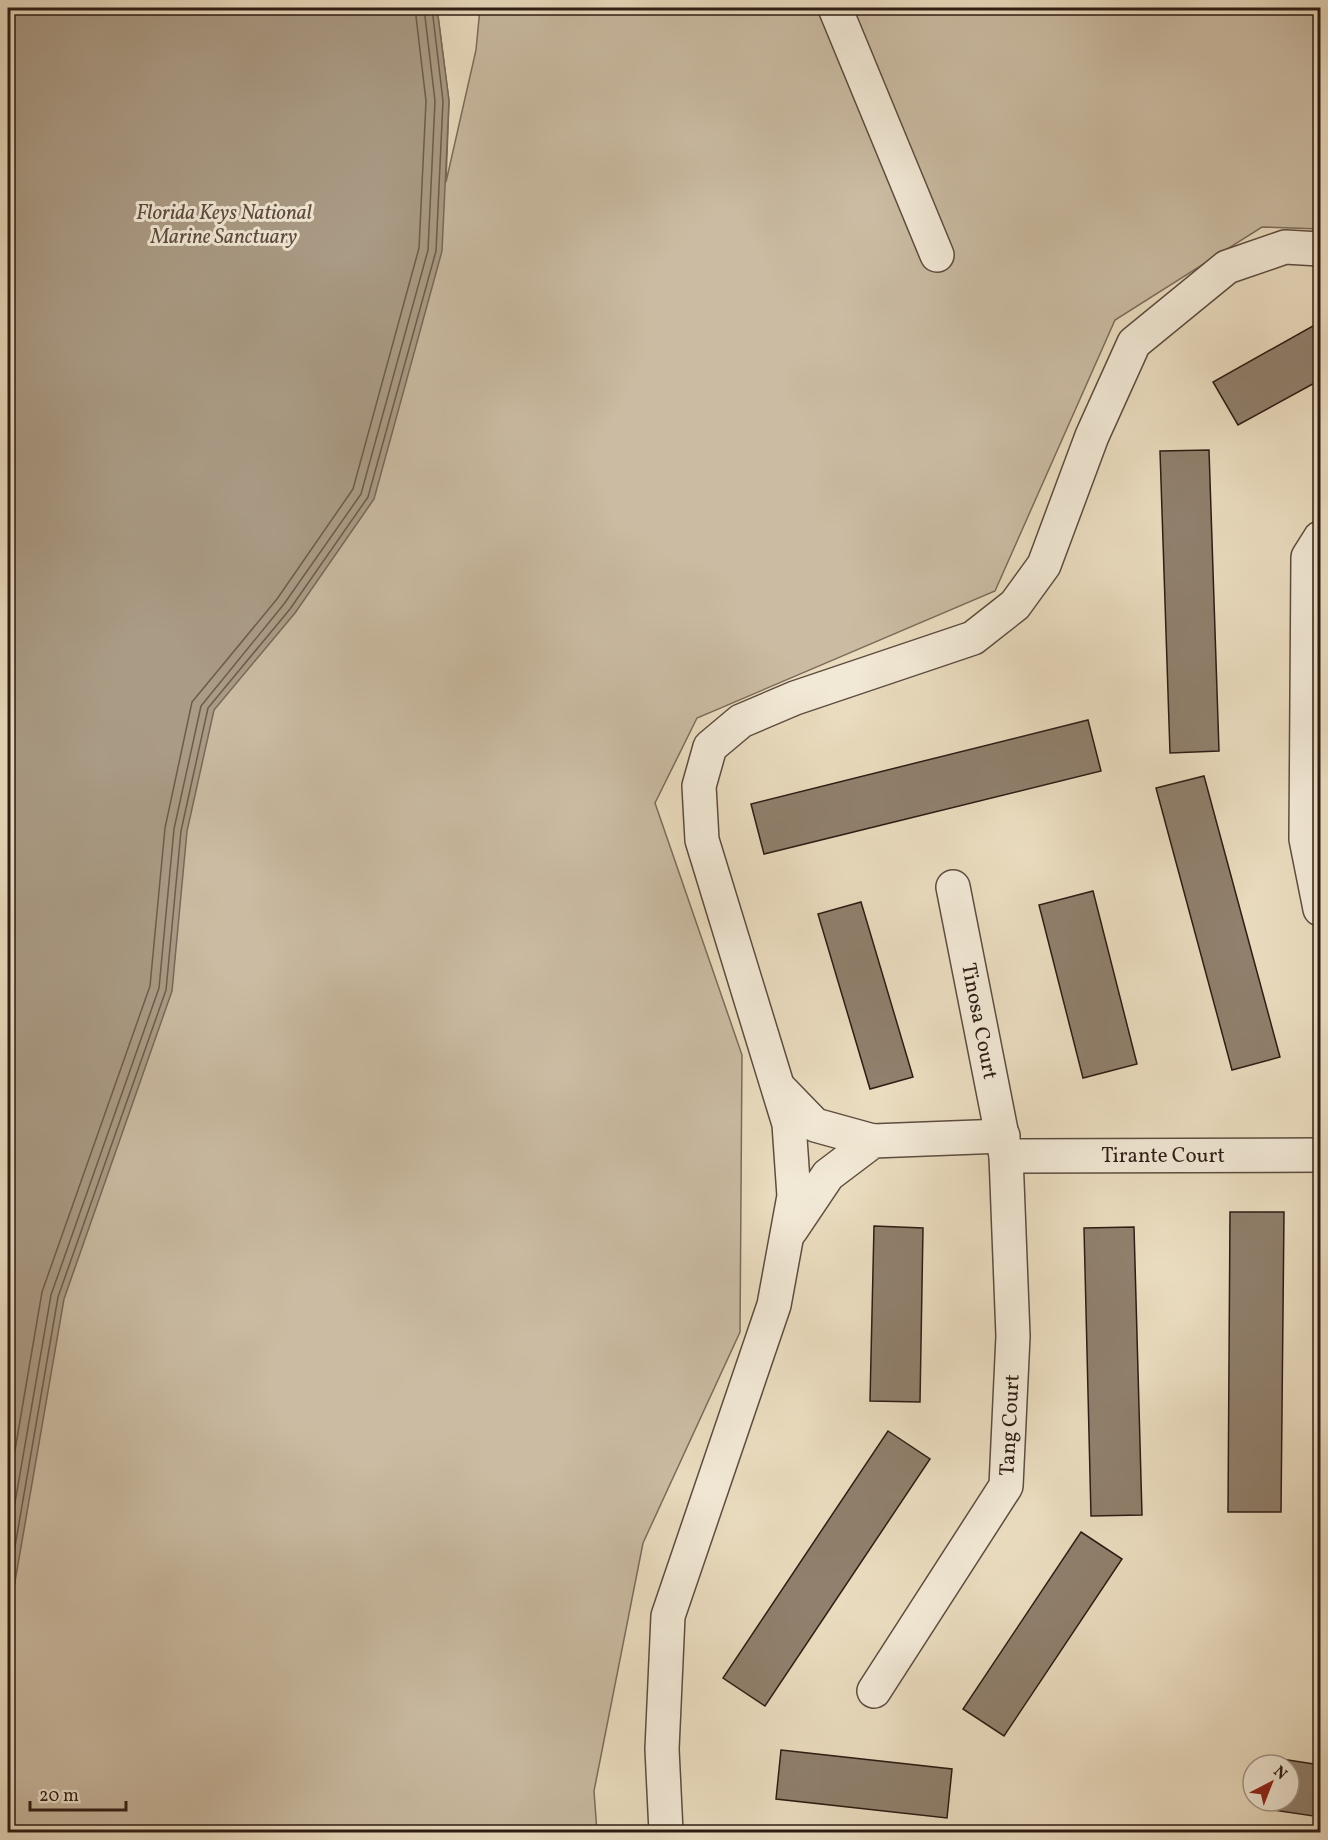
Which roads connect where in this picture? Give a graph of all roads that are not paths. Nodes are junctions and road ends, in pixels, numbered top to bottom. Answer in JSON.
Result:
{"nodes":[{"id":1,"x":835,"y":8,"type":"edge"},
{"id":2,"x":1320,"y":249,"type":"edge"},
{"id":3,"x":937,"y":255,"type":"dead end"},
{"id":4,"x":1320,"y":538,"type":"edge"},
{"id":5,"x":953,"y":887,"type":"dead end"},
{"id":6,"x":1320,"y":909,"type":"edge"},
{"id":7,"x":778,"y":1088,"type":"junction"},
{"id":8,"x":873,"y":1141,"type":"junction"},
{"id":9,"x":1004,"y":1146,"type":"junction"},
{"id":10,"x":1320,"y":1155,"type":"edge"},
{"id":11,"x":787,"y":1236,"type":"junction"},
{"id":12,"x":874,"y":1691,"type":"dead end"},
{"id":13,"x":666,"y":1833,"type":"edge"}],
"edges":[{"from":1,"to":3,"type":"street"},
{"from":2,"to":7,"type":"street"},
{"from":4,"to":6,"type":"street"},
{"from":5,"to":9,"type":"street","name":"Tinosa Court"},
{"from":7,"to":8,"type":"street","name":"Tirante Court"},
{"from":7,"to":11,"type":"street"},
{"from":8,"to":9,"type":"street","name":"Tirante Court"},
{"from":8,"to":11,"type":"street"},
{"from":9,"to":10,"type":"street","name":"Tirante Court"},
{"from":9,"to":12,"type":"street","name":"Tang Court"},
{"from":11,"to":13,"type":"street"}]}
